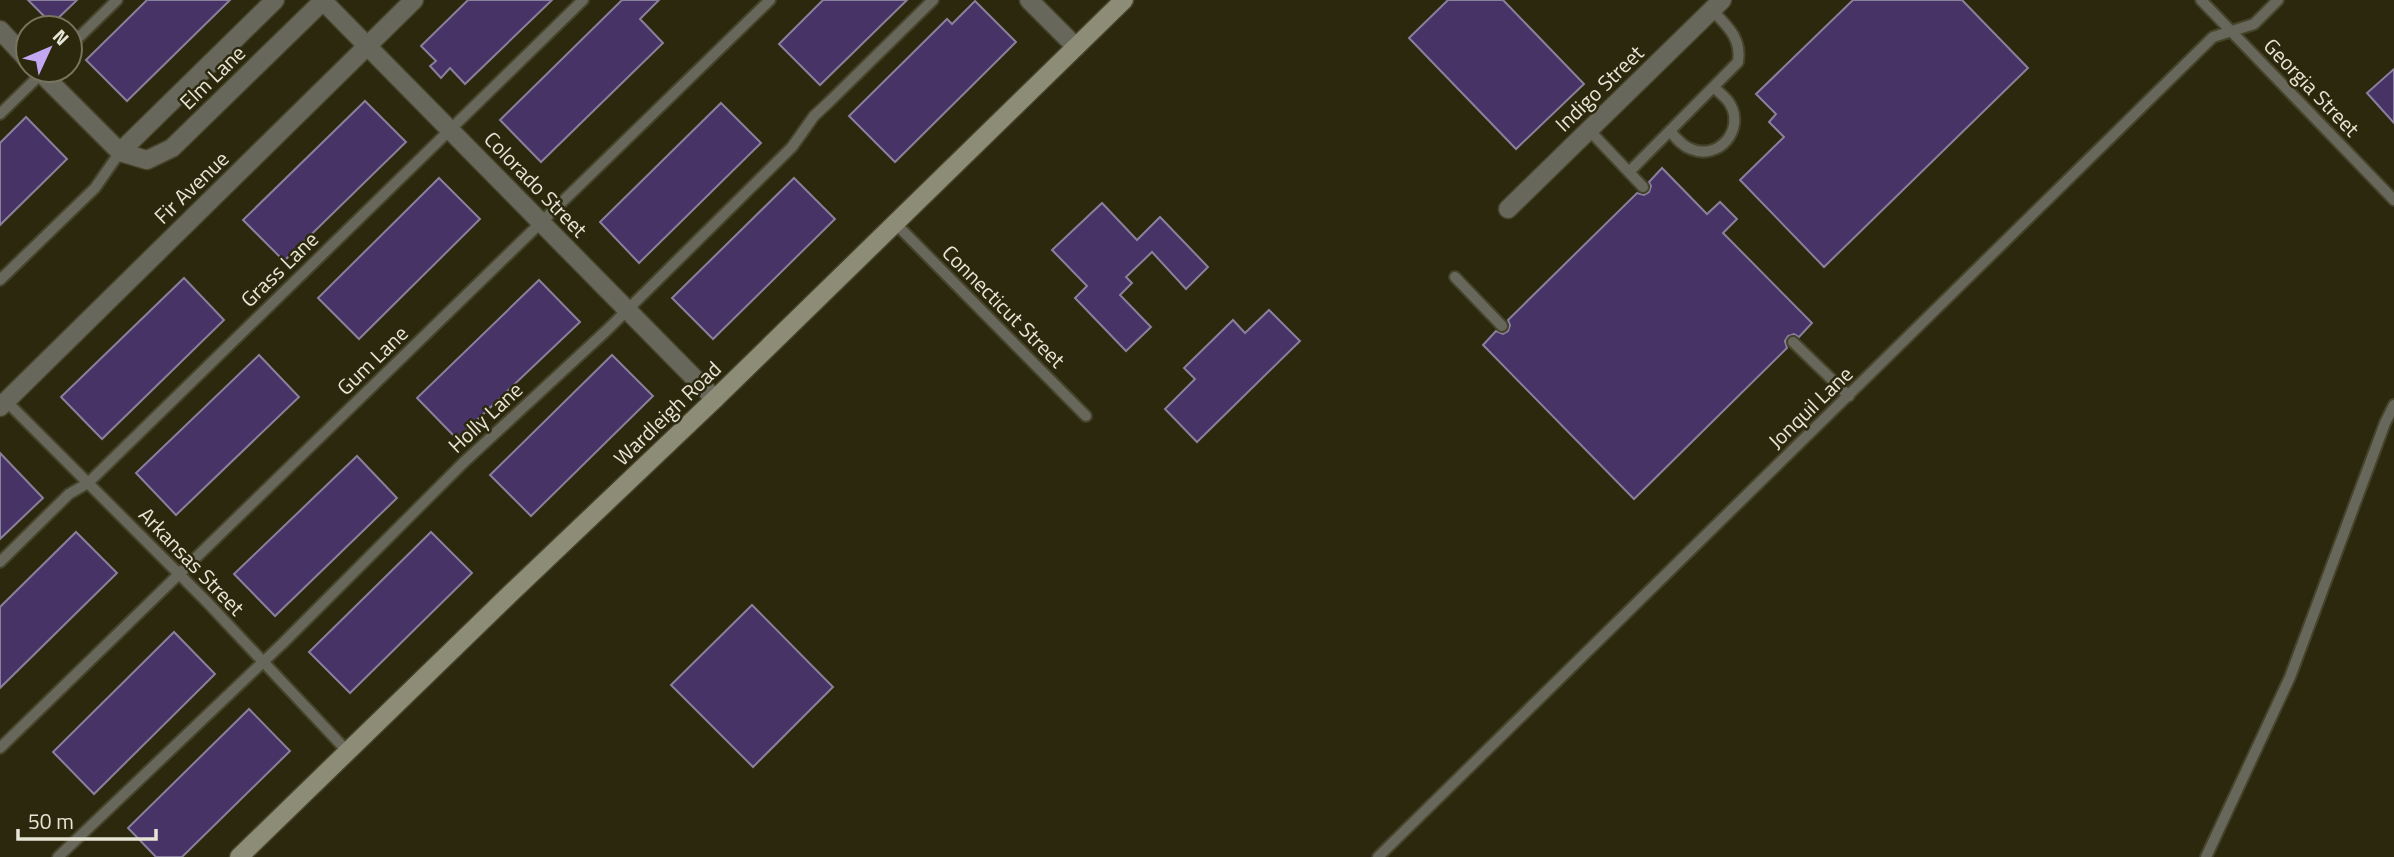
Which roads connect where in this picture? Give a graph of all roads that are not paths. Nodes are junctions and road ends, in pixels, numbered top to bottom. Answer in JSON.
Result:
{"nodes":[{"id":1,"x":117,"y":0,"type":"edge"},
{"id":2,"x":275,"y":0,"type":"edge"},
{"id":3,"x":324,"y":0,"type":"edge"},
{"id":4,"x":414,"y":0,"type":"edge"},
{"id":5,"x":583,"y":0,"type":"edge"},
{"id":6,"x":770,"y":0,"type":"edge"},
{"id":7,"x":933,"y":0,"type":"edge"},
{"id":8,"x":1029,"y":0,"type":"edge"},
{"id":9,"x":1124,"y":0,"type":"edge"},
{"id":10,"x":2201,"y":0,"type":"edge"},
{"id":11,"x":2278,"y":0,"type":"edge"},
{"id":12,"x":1717,"y":5,"type":"edge"},
{"id":13,"x":0,"y":30,"type":"edge"},
{"id":14,"x":2231,"y":31,"type":"junction"},
{"id":15,"x":84,"y":32,"type":"edge"},
{"id":16,"x":14,"y":45,"type":"edge"},
{"id":17,"x":368,"y":46,"type":"junction"},
{"id":18,"x":1076,"y":47,"type":"junction"},
{"id":19,"x":29,"y":84,"type":"edge"},
{"id":20,"x":55,"y":84,"type":"edge"},
{"id":21,"x":1714,"y":88,"type":"junction"},
{"id":22,"x":0,"y":114,"type":"edge"},
{"id":23,"x":450,"y":130,"type":"junction"},
{"id":24,"x":1589,"y":130,"type":"junction"},
{"id":25,"x":1670,"y":131,"type":"junction"},
{"id":26,"x":120,"y":152,"type":"junction"},
{"id":27,"x":1629,"y":172,"type":"junction"},
{"id":28,"x":1643,"y":187,"type":"dead end"},
{"id":29,"x":2394,"y":200,"type":"edge"},
{"id":30,"x":1508,"y":209,"type":"dead end"},
{"id":31,"x":541,"y":222,"type":"junction"},
{"id":32,"x":895,"y":223,"type":"junction"},
{"id":33,"x":1455,"y":277,"type":"dead end"},
{"id":34,"x":0,"y":280,"type":"edge"},
{"id":35,"x":627,"y":310,"type":"junction"},
{"id":36,"x":1502,"y":326,"type":"dead end"},
{"id":37,"x":1793,"y":342,"type":"dead end"},
{"id":38,"x":1849,"y":396,"type":"junction"},
{"id":39,"x":715,"y":399,"type":"junction"},
{"id":40,"x":3,"y":404,"type":"edge"},
{"id":41,"x":2394,"y":405,"type":"edge"},
{"id":42,"x":1086,"y":416,"type":"dead end"},
{"id":43,"x":88,"y":483,"type":"junction"},
{"id":44,"x":0,"y":562,"type":"edge"},
{"id":45,"x":179,"y":574,"type":"junction"},
{"id":46,"x":262,"y":663,"type":"junction"},
{"id":47,"x":0,"y":748,"type":"edge"},
{"id":48,"x":347,"y":751,"type":"junction"},
{"id":49,"x":58,"y":857,"type":"edge"},
{"id":50,"x":239,"y":857,"type":"edge"},
{"id":51,"x":1378,"y":857,"type":"edge"},
{"id":52,"x":2206,"y":857,"type":"edge"}],
"edges":[{"from":1,"to":15,"type":"lane"},
{"from":2,"to":26,"type":"street","name":"Elm Lane"},
{"from":3,"to":17,"type":"street","name":"Colorado Street"},
{"from":3,"to":26,"type":"street","name":"Elm Lane"},
{"from":4,"to":17,"type":"street","name":"Fir Avenue"},
{"from":5,"to":23,"type":"lane","name":"Grass Lane"},
{"from":6,"to":31,"type":"lane","name":"Gum Lane"},
{"from":7,"to":35,"type":"lane","name":"Holly Lane"},
{"from":8,"to":18,"type":"street"},
{"from":9,"to":18,"type":"main road","name":"Wardleigh Road"},
{"from":10,"to":14,"type":"lane","name":"Georgia Street"},
{"from":11,"to":14,"type":"lane","name":"Jonquil Lane"},
{"from":12,"to":21,"type":"lane"},
{"from":12,"to":24,"type":"street","name":"Indigo Street"},
{"from":13,"to":16,"type":"street"},
{"from":14,"to":29,"type":"lane","name":"Georgia Street"},
{"from":14,"to":38,"type":"lane","name":"Jonquil Lane"},
{"from":17,"to":23,"type":"street","name":"Colorado Street"},
{"from":17,"to":40,"type":"street","name":"Fir Avenue"},
{"from":18,"to":32,"type":"main road","name":"Wardleigh Road"},
{"from":19,"to":22,"type":"lane"},
{"from":20,"to":26,"type":"street"},
{"from":21,"to":25,"type":"lane"},
{"from":21,"to":25,"type":"lane"},
{"from":23,"to":31,"type":"street","name":"Colorado Street"},
{"from":23,"to":43,"type":"lane","name":"Grass Lane"},
{"from":24,"to":27,"type":"lane"},
{"from":24,"to":30,"type":"street","name":"Indigo Street"},
{"from":25,"to":27,"type":"lane"},
{"from":26,"to":34,"type":"lane","name":"Elm Lane"},
{"from":27,"to":28,"type":"lane"},
{"from":31,"to":35,"type":"street","name":"Colorado Street"},
{"from":31,"to":45,"type":"lane","name":"Gum Lane"},
{"from":32,"to":39,"type":"main road","name":"Wardleigh Road"},
{"from":32,"to":42,"type":"lane","name":"Connecticut Street"},
{"from":33,"to":36,"type":"lane"},
{"from":35,"to":39,"type":"street","name":"Colorado Street"},
{"from":35,"to":46,"type":"lane","name":"Holly Lane"},
{"from":37,"to":38,"type":"lane"},
{"from":38,"to":51,"type":"lane","name":"Jonquil Lane"},
{"from":39,"to":48,"type":"main road","name":"Wardleigh Road"},
{"from":40,"to":43,"type":"lane","name":"Arkansas Street"},
{"from":41,"to":52,"type":"lane"},
{"from":43,"to":44,"type":"lane","name":"Grass Lane"},
{"from":43,"to":45,"type":"lane","name":"Arkansas Street"},
{"from":45,"to":46,"type":"lane","name":"Arkansas Street"},
{"from":45,"to":47,"type":"lane","name":"Gum Lane"},
{"from":46,"to":48,"type":"lane","name":"Arkansas Street"},
{"from":46,"to":49,"type":"lane","name":"Holly Lane"},
{"from":48,"to":50,"type":"main road","name":"Wardleigh Road"}]}
